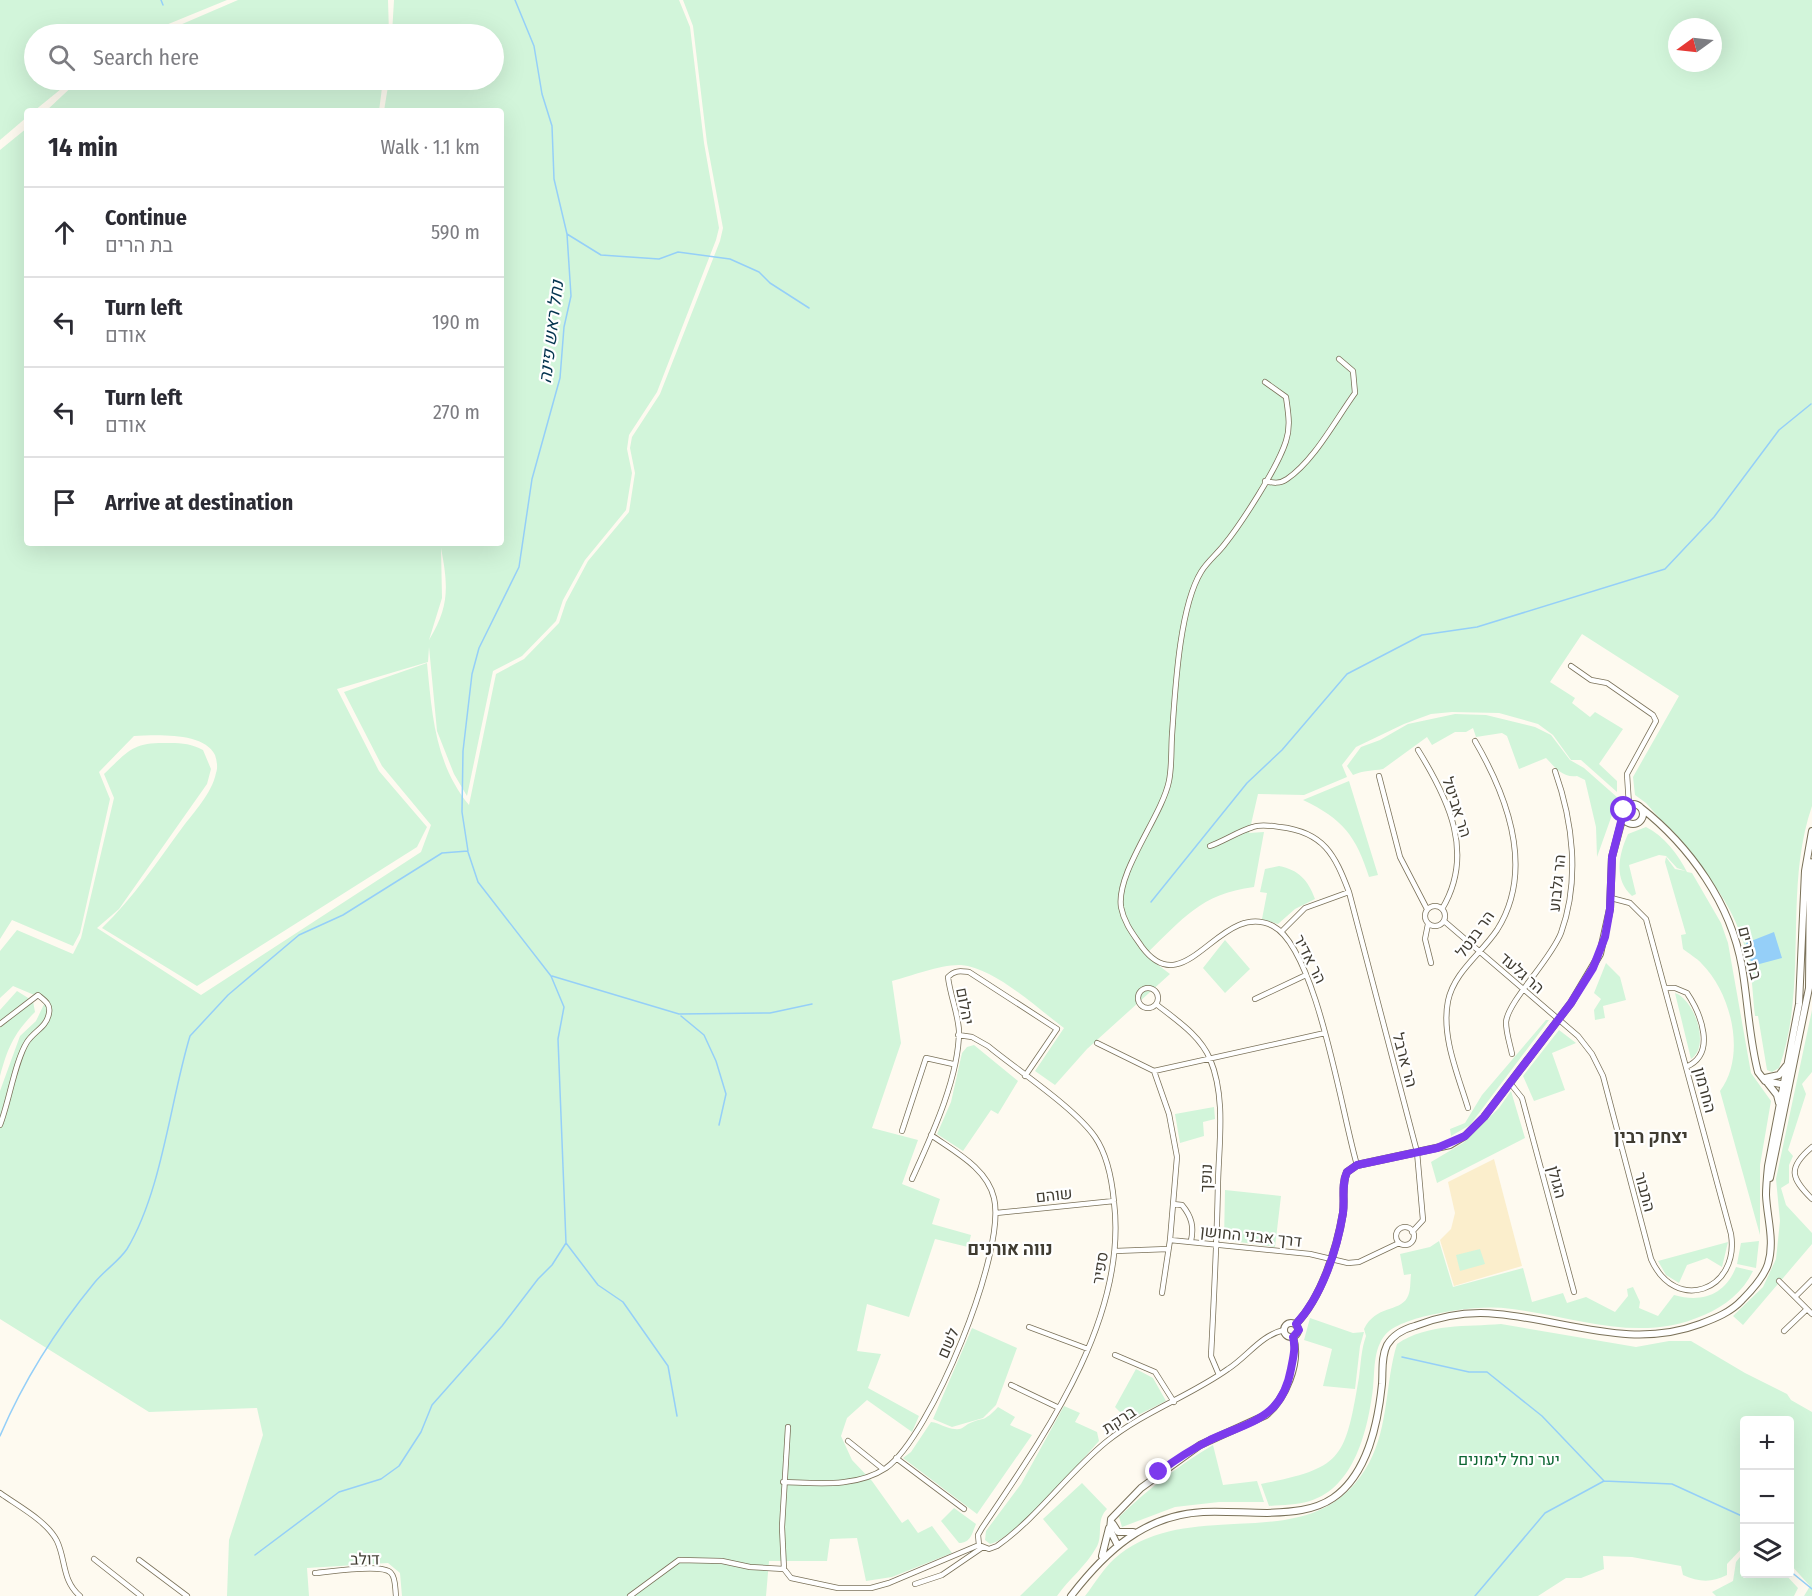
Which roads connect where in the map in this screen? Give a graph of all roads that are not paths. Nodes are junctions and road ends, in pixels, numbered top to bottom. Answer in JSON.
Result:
{"nodes":[{"id":1,"x":1339,"y":359,"type":"dead end"},
{"id":2,"x":1265,"y":382,"type":"dead end"},
{"id":3,"x":1265,"y":482,"type":"junction"},
{"id":4,"x":1571,"y":666,"type":"dead end"},
{"id":5,"x":1475,"y":741,"type":"dead end"},
{"id":6,"x":1418,"y":750,"type":"dead end"},
{"id":7,"x":1556,"y":771,"type":"dead end"},
{"id":8,"x":1379,"y":776,"type":"dead end"},
{"id":9,"x":1629,"y":805,"type":"junction"},
{"id":10,"x":1640,"y":807,"type":"junction"},
{"id":11,"x":1623,"y":816,"type":"junction"},
{"id":12,"x":1635,"y":823,"type":"junction"},
{"id":13,"x":1660,"y":826,"type":"junction"},
{"id":14,"x":1812,"y":831,"type":"edge"},
{"id":15,"x":1812,"y":838,"type":"edge"},
{"id":16,"x":1617,"y":840,"type":"junction"},
{"id":17,"x":1210,"y":846,"type":"dead end"},
{"id":18,"x":1349,"y":892,"type":"junction"},
{"id":19,"x":1611,"y":898,"type":"junction"},
{"id":20,"x":1427,"y":909,"type":"junction"},
{"id":21,"x":1442,"y":909,"type":"junction"},
{"id":22,"x":1444,"y":921,"type":"junction"},
{"id":23,"x":1428,"y":924,"type":"junction"},
{"id":24,"x":1282,"y":931,"type":"junction"},
{"id":25,"x":1479,"y":952,"type":"junction"},
{"id":26,"x":1810,"y":952,"type":"junction"},
{"id":27,"x":1431,"y":963,"type":"dead end"},
{"id":28,"x":1812,"y":972,"type":"edge"},
{"id":29,"x":1306,"y":975,"type":"junction"},
{"id":30,"x":1665,"y":988,"type":"junction"},
{"id":31,"x":1801,"y":988,"type":"junction"},
{"id":32,"x":1810,"y":988,"type":"edge"},
{"id":33,"x":1524,"y":990,"type":"junction"},
{"id":34,"x":1255,"y":999,"type":"dead end"},
{"id":35,"x":1812,"y":1001,"type":"edge"},
{"id":36,"x":1156,"y":1004,"type":"junction"},
{"id":37,"x":1803,"y":1017,"type":"junction"},
{"id":38,"x":1558,"y":1020,"type":"junction"},
{"id":39,"x":0,"y":1024,"type":"edge"},
{"id":40,"x":1325,"y":1033,"type":"junction"},
{"id":41,"x":958,"y":1035,"type":"junction"},
{"id":42,"x":1097,"y":1043,"type":"dead end"},
{"id":43,"x":1512,"y":1054,"type":"dead end"},
{"id":44,"x":1210,"y":1060,"type":"junction"},
{"id":45,"x":1789,"y":1060,"type":"junction"},
{"id":46,"x":953,"y":1064,"type":"junction"},
{"id":47,"x":1686,"y":1067,"type":"junction"},
{"id":48,"x":1154,"y":1071,"type":"junction"},
{"id":49,"x":1760,"y":1074,"type":"junction"},
{"id":50,"x":1025,"y":1076,"type":"junction"},
{"id":51,"x":1765,"y":1081,"type":"junction"},
{"id":52,"x":1510,"y":1083,"type":"junction"},
{"id":53,"x":1787,"y":1085,"type":"junction"},
{"id":54,"x":1779,"y":1107,"type":"junction"},
{"id":55,"x":1468,"y":1108,"type":"dead end"},
{"id":56,"x":0,"y":1125,"type":"edge"},
{"id":57,"x":902,"y":1131,"type":"dead end"},
{"id":58,"x":931,"y":1135,"type":"junction"},
{"id":59,"x":1812,"y":1147,"type":"edge"},
{"id":60,"x":1417,"y":1152,"type":"junction"},
{"id":61,"x":1357,"y":1165,"type":"junction"},
{"id":62,"x":912,"y":1179,"type":"dead end"},
{"id":63,"x":1766,"y":1193,"type":"junction"},
{"id":64,"x":1812,"y":1199,"type":"edge"},
{"id":65,"x":1114,"y":1201,"type":"junction"},
{"id":66,"x":1173,"y":1204,"type":"junction"},
{"id":67,"x":996,"y":1213,"type":"junction"},
{"id":68,"x":1412,"y":1232,"type":"junction"},
{"id":69,"x":1170,"y":1239,"type":"junction"},
{"id":70,"x":1191,"y":1241,"type":"junction"},
{"id":71,"x":1399,"y":1243,"type":"junction"},
{"id":72,"x":1216,"y":1244,"type":"junction"},
{"id":73,"x":1168,"y":1249,"type":"junction"},
{"id":74,"x":1115,"y":1251,"type":"junction"},
{"id":75,"x":1330,"y":1257,"type":"junction"},
{"id":76,"x":1812,"y":1280,"type":"edge"},
{"id":77,"x":1779,"y":1281,"type":"dead end"},
{"id":78,"x":1694,"y":1291,"type":"joint"},
{"id":79,"x":1574,"y":1292,"type":"dead end"},
{"id":80,"x":1162,"y":1293,"type":"dead end"},
{"id":81,"x":1795,"y":1297,"type":"junction"},
{"id":82,"x":1807,"y":1309,"type":"junction"},
{"id":83,"x":1812,"y":1314,"type":"edge"},
{"id":84,"x":1296,"y":1324,"type":"junction"},
{"id":85,"x":1029,"y":1327,"type":"dead end"},
{"id":86,"x":1284,"y":1330,"type":"junction"},
{"id":87,"x":1784,"y":1331,"type":"dead end"},
{"id":88,"x":1293,"y":1337,"type":"junction"},
{"id":89,"x":1088,"y":1349,"type":"junction"},
{"id":90,"x":1115,"y":1355,"type":"dead end"},
{"id":91,"x":1219,"y":1375,"type":"junction"},
{"id":92,"x":1011,"y":1385,"type":"dead end"},
{"id":93,"x":1174,"y":1402,"type":"junction"},
{"id":94,"x":1057,"y":1407,"type":"junction"},
{"id":95,"x":788,"y":1427,"type":"dead end"},
{"id":96,"x":848,"y":1441,"type":"dead end"},
{"id":97,"x":896,"y":1458,"type":"junction"},
{"id":98,"x":883,"y":1469,"type":"junction"},
{"id":99,"x":783,"y":1482,"type":"junction"},
{"id":100,"x":2,"y":1494,"type":"edge"},
{"id":101,"x":0,"y":1501,"type":"edge"},
{"id":102,"x":964,"y":1509,"type":"dead end"},
{"id":103,"x":1111,"y":1521,"type":"junction"},
{"id":104,"x":1140,"y":1530,"type":"junction"},
{"id":105,"x":1117,"y":1544,"type":"junction"},
{"id":106,"x":981,"y":1546,"type":"junction"},
{"id":107,"x":94,"y":1559,"type":"dead end"},
{"id":108,"x":139,"y":1560,"type":"dead end"},
{"id":109,"x":1099,"y":1562,"type":"junction"},
{"id":110,"x":784,"y":1569,"type":"junction"},
{"id":111,"x":315,"y":1573,"type":"dead end"},
{"id":112,"x":915,"y":1584,"type":"dead end"},
{"id":113,"x":80,"y":1596,"type":"edge"},
{"id":114,"x":141,"y":1596,"type":"edge"},
{"id":115,"x":187,"y":1596,"type":"edge"},
{"id":116,"x":396,"y":1596,"type":"edge"},
{"id":117,"x":630,"y":1596,"type":"edge"},
{"id":118,"x":1071,"y":1596,"type":"edge"}],
"edges":[{"from":1,"to":3,"type":"street"},
{"from":2,"to":3,"type":"street","name":"הר אדיר"},
{"from":3,"to":24,"type":"street","name":"הר אדיר"},
{"from":4,"to":9,"type":"street"},
{"from":5,"to":25,"type":"street","name":"הר בנטל"},
{"from":6,"to":21,"type":"street","name":"הר אביטל"},
{"from":7,"to":33,"type":"street","name":"הר גלבוע"},
{"from":8,"to":20,"type":"street"},
{"from":9,"to":10,"type":"main road"},
{"from":9,"to":11,"type":"main road"},
{"from":10,"to":12,"type":"main road"},
{"from":10,"to":13,"type":"main road","name":"בת הרים"},
{"from":11,"to":12,"type":"main road"},
{"from":11,"to":16,"type":"main road"},
{"from":12,"to":13,"type":"main road"},
{"from":12,"to":16,"type":"main road"},
{"from":13,"to":49,"type":"main road","name":"בת הרים"},
{"from":14,"to":31,"type":"main road"},
{"from":15,"to":26,"type":"main road"},
{"from":16,"to":19,"type":"main road"},
{"from":17,"to":18,"type":"street","name":"הר ארבל"},
{"from":18,"to":24,"type":"street"},
{"from":18,"to":60,"type":"street","name":"הר ארבל"},
{"from":19,"to":30,"type":"street","name":"החרמון"},
{"from":19,"to":38,"type":"main road"},
{"from":20,"to":21,"type":"street"},
{"from":20,"to":23,"type":"street"},
{"from":21,"to":22,"type":"street"},
{"from":22,"to":23,"type":"street"},
{"from":22,"to":25,"type":"street","name":"הר גלעד"},
{"from":23,"to":27,"type":"street"},
{"from":24,"to":29,"type":"street","name":"הר אדיר"},
{"from":25,"to":33,"type":"street","name":"הר גלעד"},
{"from":25,"to":55,"type":"street","name":"הר בנטל"},
{"from":26,"to":28,"type":"main road"},
{"from":26,"to":32,"type":"main road"},
{"from":29,"to":34,"type":"street"},
{"from":29,"to":40,"type":"street","name":"הר אדיר"},
{"from":30,"to":47,"type":"street","name":"החרמון"},
{"from":30,"to":47,"type":"street"},
{"from":31,"to":32,"type":"main road"},
{"from":31,"to":45,"type":"main road"},
{"from":32,"to":37,"type":"main road"},
{"from":33,"to":38,"type":"street","name":"הר גלעד"},
{"from":33,"to":43,"type":"street","name":"הר גלבוע"},
{"from":35,"to":37,"type":"main road"},
{"from":36,"to":36,"type":"street"},
{"from":36,"to":44,"type":"street","name":"נופך"},
{"from":37,"to":53,"type":"main road"},
{"from":38,"to":52,"type":"main road"},
{"from":38,"to":78,"type":"street","name":"התבור"},
{"from":39,"to":56,"type":"street"},
{"from":40,"to":44,"type":"street"},
{"from":40,"to":61,"type":"street","name":"הר אדיר"},
{"from":41,"to":46,"type":"street","name":"יהלום"},
{"from":41,"to":50,"type":"street","name":"ספיר"},
{"from":41,"to":50,"type":"street","name":"יהלום"},
{"from":42,"to":48,"type":"street"},
{"from":44,"to":48,"type":"street"},
{"from":44,"to":72,"type":"street","name":"נופך"},
{"from":45,"to":49,"type":"main road"},
{"from":45,"to":53,"type":"main road"},
{"from":46,"to":57,"type":"street"},
{"from":46,"to":58,"type":"street","name":"יהלום"},
{"from":47,"to":78,"type":"street","name":"החרמון"},
{"from":48,"to":66,"type":"street"},
{"from":49,"to":51,"type":"main road","name":"בת הרים"},
{"from":50,"to":65,"type":"street","name":"ספיר"},
{"from":51,"to":53,"type":"main road"},
{"from":51,"to":54,"type":"main road","name":"בת הרים"},
{"from":52,"to":60,"type":"main road"},
{"from":52,"to":79,"type":"street","name":"הגולן"},
{"from":53,"to":54,"type":"main road"},
{"from":53,"to":63,"type":"main road"},
{"from":54,"to":63,"type":"main road"},
{"from":58,"to":62,"type":"street","name":"יהלום"},
{"from":58,"to":67,"type":"street","name":"לשם"},
{"from":59,"to":64,"type":"street"},
{"from":60,"to":61,"type":"main road"},
{"from":60,"to":68,"type":"street","name":"הר ארבל"},
{"from":61,"to":75,"type":"main road"},
{"from":63,"to":104,"type":"main road"},
{"from":65,"to":67,"type":"street","name":"שוהם"},
{"from":65,"to":74,"type":"street","name":"ספיר"},
{"from":66,"to":69,"type":"street"},
{"from":66,"to":70,"type":"street"},
{"from":67,"to":97,"type":"street","name":"לשם"},
{"from":68,"to":71,"type":"street"},
{"from":68,"to":71,"type":"street"},
{"from":69,"to":70,"type":"street","name":"דרך אבני החושן"},
{"from":69,"to":73,"type":"street"},
{"from":70,"to":72,"type":"street","name":"דרך אבני החושן"},
{"from":71,"to":75,"type":"street","name":"דרך אבני החושן"},
{"from":72,"to":75,"type":"street","name":"דרך אבני החושן"},
{"from":72,"to":91,"type":"street","name":"נופך"},
{"from":73,"to":74,"type":"street"},
{"from":73,"to":80,"type":"street"},
{"from":74,"to":89,"type":"street","name":"ספיר"},
{"from":75,"to":84,"type":"main road"},
{"from":76,"to":81,"type":"street"},
{"from":77,"to":81,"type":"street"},
{"from":81,"to":82,"type":"street"},
{"from":82,"to":83,"type":"street"},
{"from":82,"to":87,"type":"street"},
{"from":84,"to":86,"type":"main road"},
{"from":84,"to":88,"type":"main road"},
{"from":85,"to":89,"type":"street"},
{"from":86,"to":88,"type":"main road"},
{"from":86,"to":91,"type":"street","name":"ברקת"},
{"from":88,"to":103,"type":"main road"},
{"from":89,"to":94,"type":"street","name":"ספיר"},
{"from":90,"to":93,"type":"street"},
{"from":91,"to":93,"type":"street","name":"ברקת"},
{"from":92,"to":94,"type":"street"},
{"from":93,"to":106,"type":"street","name":"ברקת"},
{"from":94,"to":106,"type":"street","name":"ספיר"},
{"from":95,"to":99,"type":"street"},
{"from":96,"to":98,"type":"street"},
{"from":97,"to":98,"type":"street","name":"לשם"},
{"from":97,"to":102,"type":"street"},
{"from":98,"to":99,"type":"street","name":"לשם"},
{"from":99,"to":110,"type":"street"},
{"from":100,"to":101,"type":"street"},
{"from":100,"to":113,"type":"street"},
{"from":103,"to":104,"type":"main road"},
{"from":103,"to":105,"type":"main road"},
{"from":103,"to":109,"type":"main road"},
{"from":104,"to":105,"type":"main road"},
{"from":105,"to":109,"type":"main road"},
{"from":106,"to":110,"type":"street"},
{"from":106,"to":112,"type":"street","name":"ברקת"},
{"from":107,"to":114,"type":"street"},
{"from":108,"to":115,"type":"street"},
{"from":109,"to":118,"type":"main road"},
{"from":110,"to":117,"type":"street"},
{"from":111,"to":116,"type":"street","name":"דולב"}]}
